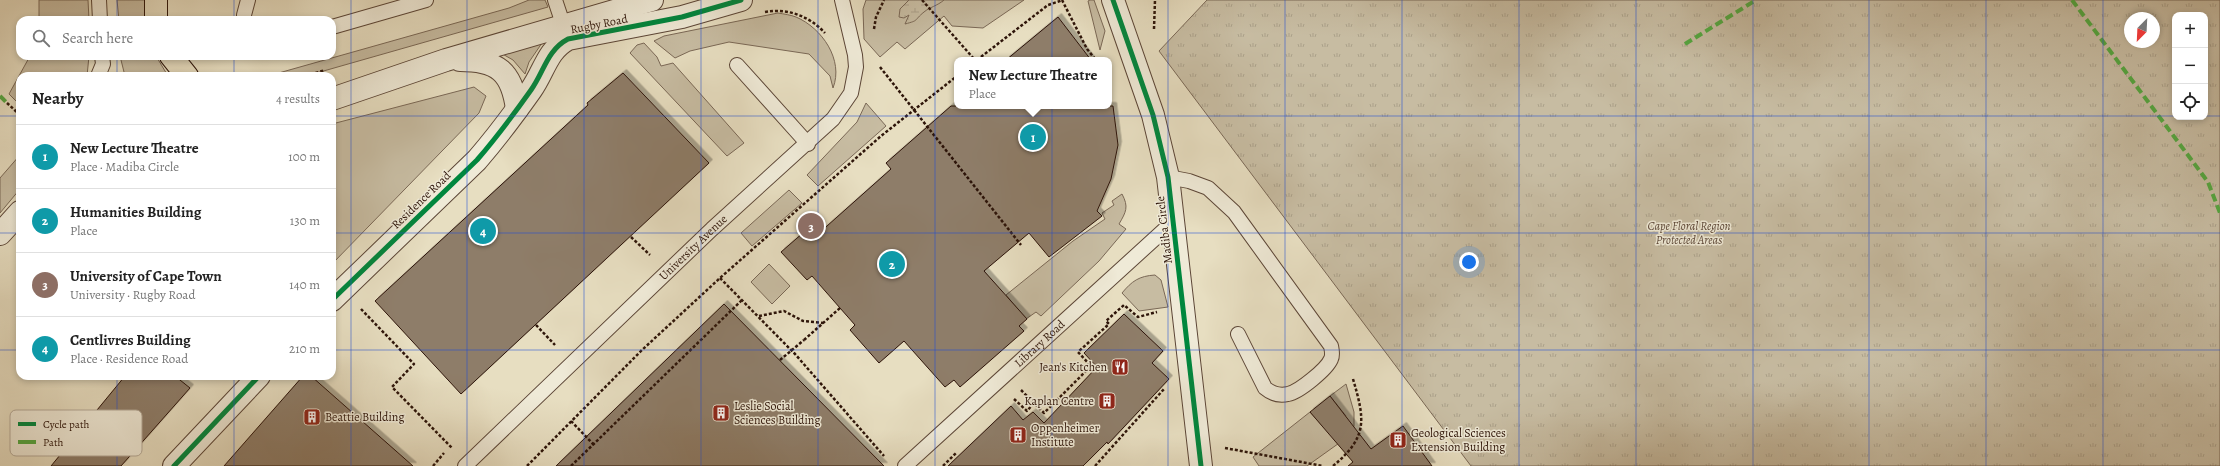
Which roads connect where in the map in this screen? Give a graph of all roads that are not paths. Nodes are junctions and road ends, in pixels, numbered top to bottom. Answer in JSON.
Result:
{"nodes":[{"id":1,"x":99,"y":0,"type":"edge"},
{"id":2,"x":156,"y":0,"type":"edge"},
{"id":3,"x":248,"y":0,"type":"edge"},
{"id":4,"x":426,"y":0,"type":"edge"},
{"id":5,"x":555,"y":0,"type":"edge"},
{"id":6,"x":652,"y":0,"type":"edge"},
{"id":7,"x":742,"y":0,"type":"edge"},
{"id":8,"x":842,"y":0,"type":"edge"},
{"id":9,"x":1113,"y":0,"type":"edge"},
{"id":10,"x":100,"y":16,"type":"edge"},
{"id":11,"x":156,"y":16,"type":"edge"},
{"id":12,"x":244,"y":16,"type":"edge"},
{"id":13,"x":336,"y":26,"type":"edge"},
{"id":14,"x":566,"y":32,"type":"junction"},
{"id":15,"x":174,"y":60,"type":"edge"},
{"id":16,"x":446,"y":60,"type":"junction"},
{"id":17,"x":737,"y":65,"type":"dead end"},
{"id":18,"x":184,"y":72,"type":"edge"},
{"id":19,"x":336,"y":98,"type":"edge"},
{"id":20,"x":517,"y":110,"type":"junction"},
{"id":21,"x":808,"y":144,"type":"junction"},
{"id":22,"x":1168,"y":177,"type":"junction"},
{"id":23,"x":16,"y":216,"type":"edge"},
{"id":24,"x":1173,"y":222,"type":"junction"},
{"id":25,"x":0,"y":234,"type":"edge"},
{"id":26,"x":337,"y":295,"type":"edge"},
{"id":27,"x":1238,"y":334,"type":"dead end"},
{"id":28,"x":255,"y":380,"type":"edge"},
{"id":29,"x":466,"y":465,"type":"edge"},
{"id":30,"x":174,"y":466,"type":"edge"},
{"id":31,"x":905,"y":466,"type":"edge"},
{"id":32,"x":1201,"y":466,"type":"edge"}],
"edges":[{"from":1,"to":10,"type":"lane"},
{"from":2,"to":11,"type":"highway"},
{"from":3,"to":12,"type":"lane"},
{"from":4,"to":13,"type":"lane"},
{"from":5,"to":14,"type":"lane"},
{"from":6,"to":14,"type":"street","name":"Rugby Road"},
{"from":7,"to":14,"type":"street","name":"Rugby Road"},
{"from":8,"to":21,"type":"lane","name":"University Avenue"},
{"from":9,"to":22,"type":"street","name":"Madiba Circle"},
{"from":14,"to":16,"type":"street","name":"Rugby Road"},
{"from":14,"to":20,"type":"street","name":"Rugby Road"},
{"from":15,"to":18,"type":"highway"},
{"from":16,"to":19,"type":"street","name":"Rugby Road"},
{"from":16,"to":20,"type":"street"},
{"from":17,"to":21,"type":"lane"},
{"from":20,"to":26,"type":"street","name":"Residence Road"},
{"from":21,"to":29,"type":"lane","name":"University Avenue"},
{"from":22,"to":24,"type":"street","name":"Madiba Circle"},
{"from":22,"to":27,"type":"lane"},
{"from":23,"to":25,"type":"street"},
{"from":24,"to":31,"type":"lane","name":"Library Road"},
{"from":24,"to":32,"type":"street","name":"Madiba Circle"},
{"from":28,"to":30,"type":"street"}]}
